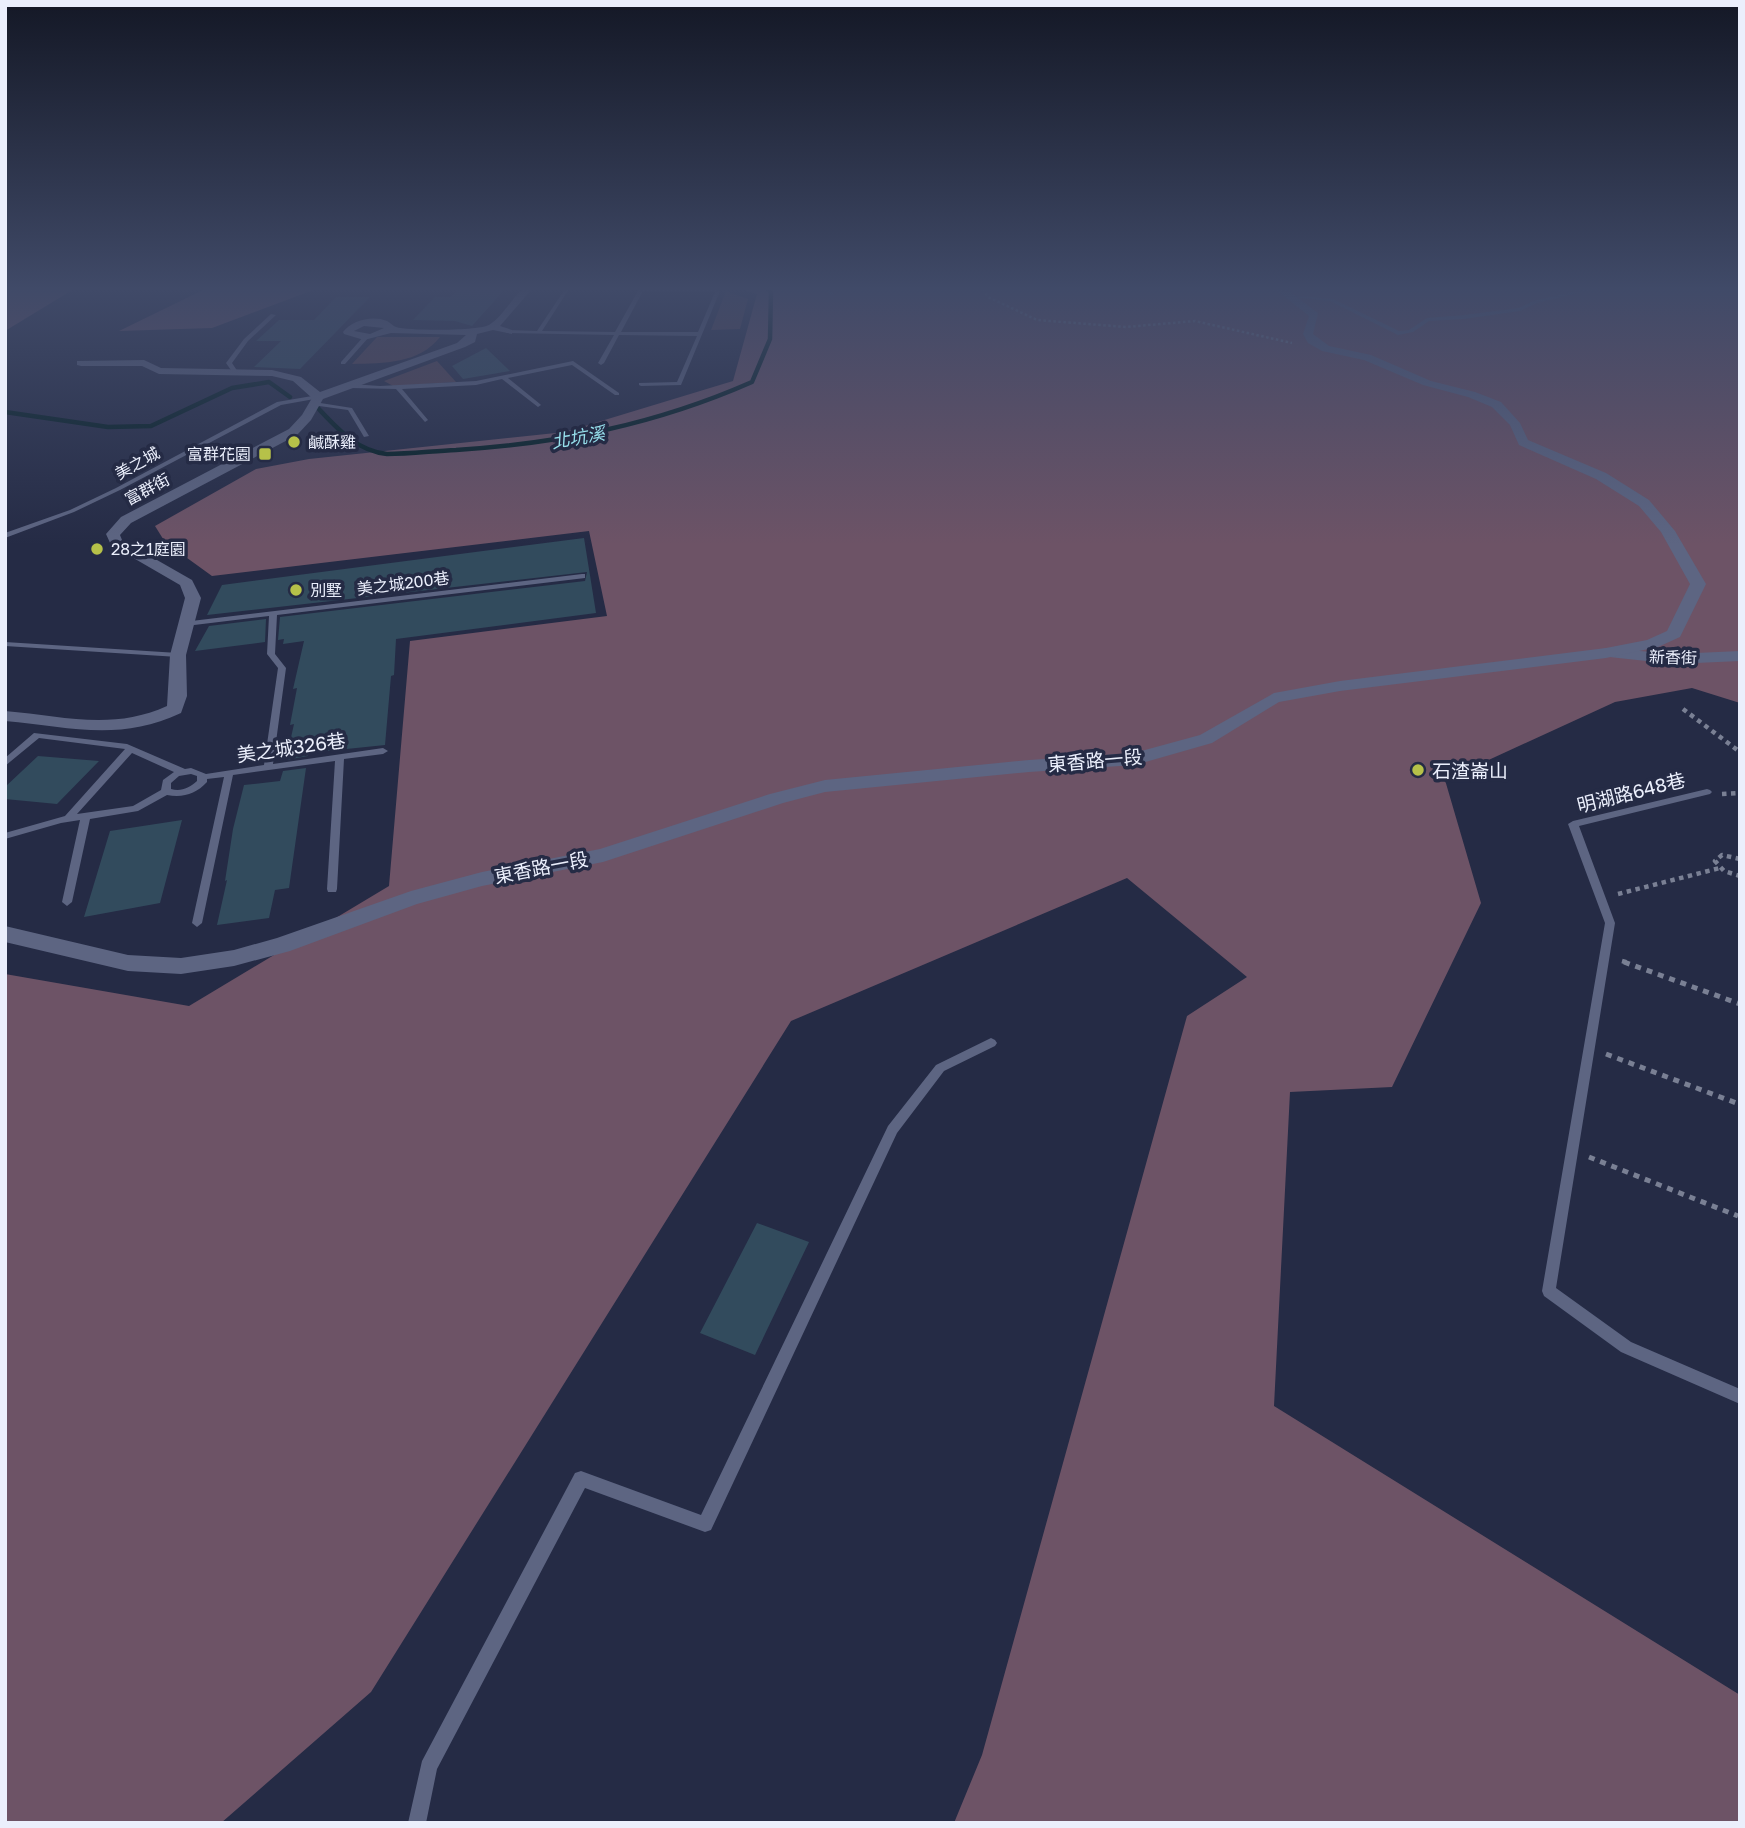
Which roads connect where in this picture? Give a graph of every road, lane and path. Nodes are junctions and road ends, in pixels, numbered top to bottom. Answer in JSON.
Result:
{"nodes":[{"id":1,"x":277,"y":374,"type":"edge"},
{"id":2,"x":380,"y":374,"type":"edge"},
{"id":3,"x":517,"y":374,"type":"edge"},
{"id":4,"x":589,"y":374,"type":"edge"},
{"id":5,"x":684,"y":374,"type":"edge"},
{"id":6,"x":1407,"y":374,"type":"edge"},
{"id":7,"x":504,"y":377,"type":"junction"},
{"id":8,"x":641,"y":384,"type":"dead end"},
{"id":9,"x":351,"y":386,"type":"junction"},
{"id":10,"x":397,"y":387,"type":"junction"},
{"id":11,"x":617,"y":394,"type":"dead end"},
{"id":12,"x":316,"y":400,"type":"junction"},
{"id":13,"x":538,"y":405,"type":"dead end"},
{"id":14,"x":425,"y":420,"type":"dead end"},
{"id":15,"x":366,"y":436,"type":"dead end"},
{"id":16,"x":5,"y":536,"type":"edge"},
{"id":17,"x":582,"y":576,"type":"dead end"},
{"id":18,"x":273,"y":613,"type":"junction"},
{"id":19,"x":186,"y":624,"type":"junction"},
{"id":20,"x":5,"y":643,"type":"edge"},
{"id":21,"x":1606,"y":653,"type":"junction"},
{"id":22,"x":178,"y":655,"type":"junction"},
{"id":23,"x":1740,"y":656,"type":"edge"},
{"id":24,"x":1683,"y":709,"type":"dead end"},
{"id":25,"x":5,"y":716,"type":"edge"},
{"id":26,"x":131,"y":748,"type":"junction"},
{"id":27,"x":383,"y":751,"type":"dead end"},
{"id":28,"x":1740,"y":752,"type":"edge"},
{"id":29,"x":340,"y":758,"type":"junction"},
{"id":30,"x":5,"y":764,"type":"edge"},
{"id":31,"x":268,"y":768,"type":"junction"},
{"id":32,"x":183,"y":772,"type":"junction"},
{"id":33,"x":229,"y":774,"type":"junction"},
{"id":34,"x":204,"y":777,"type":"junction"},
{"id":35,"x":166,"y":790,"type":"junction"},
{"id":36,"x":1707,"y":792,"type":"dead end"},
{"id":37,"x":86,"y":816,"type":"junction"},
{"id":38,"x":67,"y":819,"type":"junction"},
{"id":39,"x":5,"y":836,"type":"edge"},
{"id":40,"x":1740,"y":859,"type":"edge"},
{"id":41,"x":1720,"y":868,"type":"junction"},
{"id":42,"x":1740,"y":876,"type":"edge"},
{"id":43,"x":332,"y":889,"type":"dead end"},
{"id":44,"x":1601,"y":898,"type":"junction"},
{"id":45,"x":67,"y":902,"type":"dead end"},
{"id":46,"x":197,"y":923,"type":"dead end"},
{"id":47,"x":5,"y":934,"type":"edge"},
{"id":48,"x":1605,"y":955,"type":"junction"},
{"id":49,"x":1740,"y":1004,"type":"edge"},
{"id":50,"x":991,"y":1042,"type":"dead end"},
{"id":51,"x":1589,"y":1048,"type":"junction"},
{"id":52,"x":1739,"y":1104,"type":"edge"},
{"id":53,"x":1572,"y":1150,"type":"junction"},
{"id":54,"x":1738,"y":1216,"type":"dead end"},
{"id":55,"x":1740,"y":1397,"type":"edge"},
{"id":56,"x":417,"y":1823,"type":"edge"}],
"edges":[{"from":1,"to":12,"type":"street"},
{"from":2,"to":9,"type":"street"},
{"from":3,"to":7,"type":"lane"},
{"from":4,"to":11,"type":"lane"},
{"from":5,"to":8,"type":"lane"},
{"from":6,"to":21,"type":"street","name":"東香路一段"},
{"from":7,"to":10,"type":"lane"},
{"from":7,"to":13,"type":"lane"},
{"from":9,"to":10,"type":"lane"},
{"from":9,"to":12,"type":"street"},
{"from":10,"to":14,"type":"lane"},
{"from":12,"to":15,"type":"lane","name":"美之城"},
{"from":12,"to":16,"type":"lane","name":"美之城"},
{"from":12,"to":19,"type":"street","name":"富群街"},
{"from":17,"to":18,"type":"lane","name":"美之城200巷"},
{"from":18,"to":19,"type":"lane","name":"美之城200巷"},
{"from":18,"to":31,"type":"lane"},
{"from":19,"to":22,"type":"street","name":"富群街"},
{"from":20,"to":22,"type":"lane"},
{"from":21,"to":23,"type":"street","name":"新香街"},
{"from":21,"to":47,"type":"street","name":"東香路一段"},
{"from":22,"to":25,"type":"street","name":"富群街"},
{"from":24,"to":28,"type":"path"},
{"from":26,"to":30,"type":"lane"},
{"from":26,"to":32,"type":"lane"},
{"from":26,"to":38,"type":"lane"},
{"from":27,"to":29,"type":"lane","name":"美之城326巷"},
{"from":29,"to":31,"type":"lane","name":"美之城326巷"},
{"from":29,"to":43,"type":"lane"},
{"from":31,"to":33,"type":"lane","name":"美之城326巷"},
{"from":32,"to":34,"type":"lane"},
{"from":32,"to":35,"type":"lane"},
{"from":33,"to":34,"type":"lane","name":"美之城326巷"},
{"from":33,"to":46,"type":"lane"},
{"from":34,"to":35,"type":"lane"},
{"from":35,"to":37,"type":"lane"},
{"from":36,"to":44,"type":"lane","name":"明湖路648巷"},
{"from":37,"to":38,"type":"lane"},
{"from":37,"to":45,"type":"lane"},
{"from":38,"to":39,"type":"lane"},
{"from":40,"to":41,"type":"path"},
{"from":41,"to":42,"type":"path"},
{"from":41,"to":44,"type":"path"},
{"from":44,"to":48,"type":"lane","name":"明湖路648巷"},
{"from":48,"to":49,"type":"path"},
{"from":48,"to":51,"type":"lane","name":"明湖路648巷"},
{"from":50,"to":56,"type":"lane"},
{"from":51,"to":52,"type":"path"},
{"from":51,"to":53,"type":"lane","name":"明湖路648巷"},
{"from":53,"to":54,"type":"path"},
{"from":53,"to":55,"type":"lane","name":"明湖路648巷"}]}
